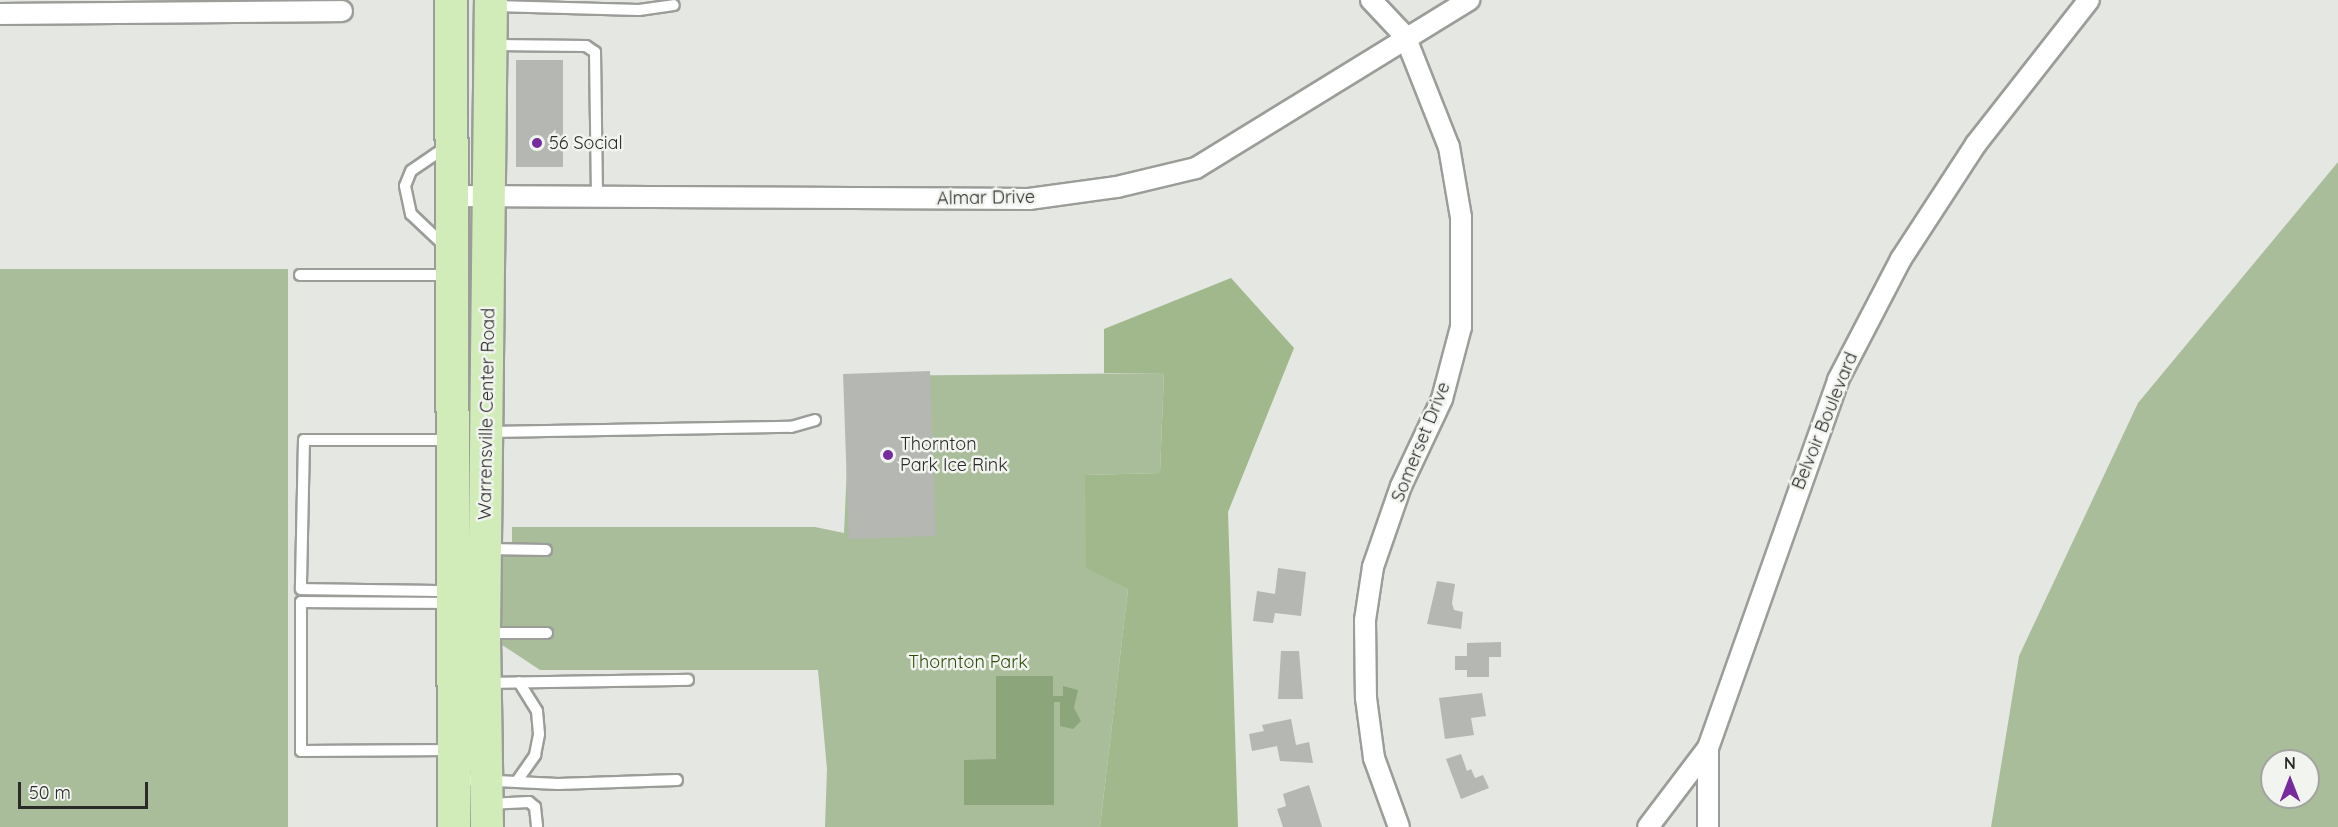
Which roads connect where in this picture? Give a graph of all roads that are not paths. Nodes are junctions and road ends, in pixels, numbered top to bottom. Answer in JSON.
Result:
{"nodes":[{"id":1,"x":451,"y":0,"type":"edge"},
{"id":2,"x":1371,"y":0,"type":"edge"},
{"id":3,"x":1469,"y":0,"type":"edge"},
{"id":4,"x":2089,"y":0,"type":"edge"},
{"id":5,"x":491,"y":3,"type":"edge"},
{"id":6,"x":674,"y":5,"type":"dead end"},
{"id":7,"x":133,"y":6,"type":"edge"},
{"id":8,"x":342,"y":11,"type":"dead end"},
{"id":9,"x":0,"y":14,"type":"edge"},
{"id":10,"x":1405,"y":36,"type":"junction"},
{"id":11,"x":490,"y":45,"type":"junction"},
{"id":12,"x":451,"y":143,"type":"junction"},
{"id":13,"x":452,"y":196,"type":"junction"},
{"id":14,"x":489,"y":196,"type":"junction"},
{"id":15,"x":597,"y":197,"type":"junction"},
{"id":16,"x":452,"y":263,"type":"junction"},
{"id":17,"x":300,"y":275,"type":"dead end"},
{"id":18,"x":815,"y":420,"type":"dead end"},
{"id":19,"x":487,"y":432,"type":"junction"},
{"id":20,"x":453,"y":440,"type":"junction"},
{"id":21,"x":485,"y":549,"type":"junction"},
{"id":22,"x":546,"y":550,"type":"dead end"},
{"id":23,"x":453,"y":597,"type":"junction"},
{"id":24,"x":469,"y":633,"type":"junction"},
{"id":25,"x":547,"y":633,"type":"dead end"},
{"id":26,"x":688,"y":680,"type":"dead end"},
{"id":27,"x":519,"y":682,"type":"junction"},
{"id":28,"x":485,"y":683,"type":"junction"},
{"id":29,"x":1708,"y":748,"type":"junction"},
{"id":30,"x":454,"y":765,"type":"junction"},
{"id":31,"x":677,"y":780,"type":"dead end"},
{"id":32,"x":495,"y":798,"type":"edge"},
{"id":33,"x":454,"y":827,"type":"edge"},
{"id":34,"x":537,"y":827,"type":"edge"},
{"id":35,"x":1399,"y":827,"type":"edge"},
{"id":36,"x":1648,"y":827,"type":"edge"},
{"id":37,"x":1708,"y":827,"type":"edge"}],
"edges":[{"from":1,"to":12,"type":"main road","name":"Warrensville Center Road"},
{"from":2,"to":10,"type":"street","name":"Somerset Drive"},
{"from":3,"to":10,"type":"street","name":"Almar Drive"},
{"from":4,"to":29,"type":"street","name":"Belvoir Boulevard"},
{"from":5,"to":6,"type":"lane"},
{"from":5,"to":11,"type":"main road","name":"Warrensville Center Road"},
{"from":7,"to":8,"type":"street"},
{"from":7,"to":9,"type":"street"},
{"from":10,"to":15,"type":"street","name":"Almar Drive"},
{"from":10,"to":35,"type":"street","name":"Somerset Drive"},
{"from":11,"to":14,"type":"main road","name":"Warrensville Center Road"},
{"from":11,"to":15,"type":"lane"},
{"from":12,"to":13,"type":"main road","name":"Warrensville Center Road"},
{"from":12,"to":16,"type":"lane"},
{"from":13,"to":14,"type":"street","name":"Almar Drive"},
{"from":13,"to":16,"type":"main road","name":"Warrensville Center Road"},
{"from":14,"to":15,"type":"street","name":"Almar Drive"},
{"from":14,"to":19,"type":"main road","name":"Warrensville Center Road"},
{"from":16,"to":17,"type":"lane"},
{"from":16,"to":20,"type":"main road","name":"Warrensville Center Road"},
{"from":18,"to":19,"type":"lane"},
{"from":19,"to":21,"type":"main road","name":"Warrensville Center Road"},
{"from":20,"to":23,"type":"main road","name":"Warrensville Center Road"},
{"from":20,"to":23,"type":"lane"},
{"from":21,"to":22,"type":"lane"},
{"from":21,"to":24,"type":"main road","name":"Warrensville Center Road"},
{"from":23,"to":24,"type":"main road","name":"Warrensville Center Road"},
{"from":23,"to":30,"type":"lane"},
{"from":24,"to":25,"type":"lane"},
{"from":24,"to":28,"type":"main road","name":"Warrensville Center Road"},
{"from":24,"to":30,"type":"main road","name":"Warrensville Center Road"},
{"from":26,"to":27,"type":"lane"},
{"from":27,"to":28,"type":"lane"},
{"from":27,"to":32,"type":"lane"},
{"from":28,"to":32,"type":"main road","name":"Warrensville Center Road"},
{"from":29,"to":36,"type":"street"},
{"from":29,"to":37,"type":"street","name":"Belvoir Boulevard"},
{"from":30,"to":32,"type":"lane"},
{"from":30,"to":33,"type":"main road","name":"Warrensville Center Road"},
{"from":31,"to":32,"type":"lane"},
{"from":32,"to":34,"type":"lane"}]}
